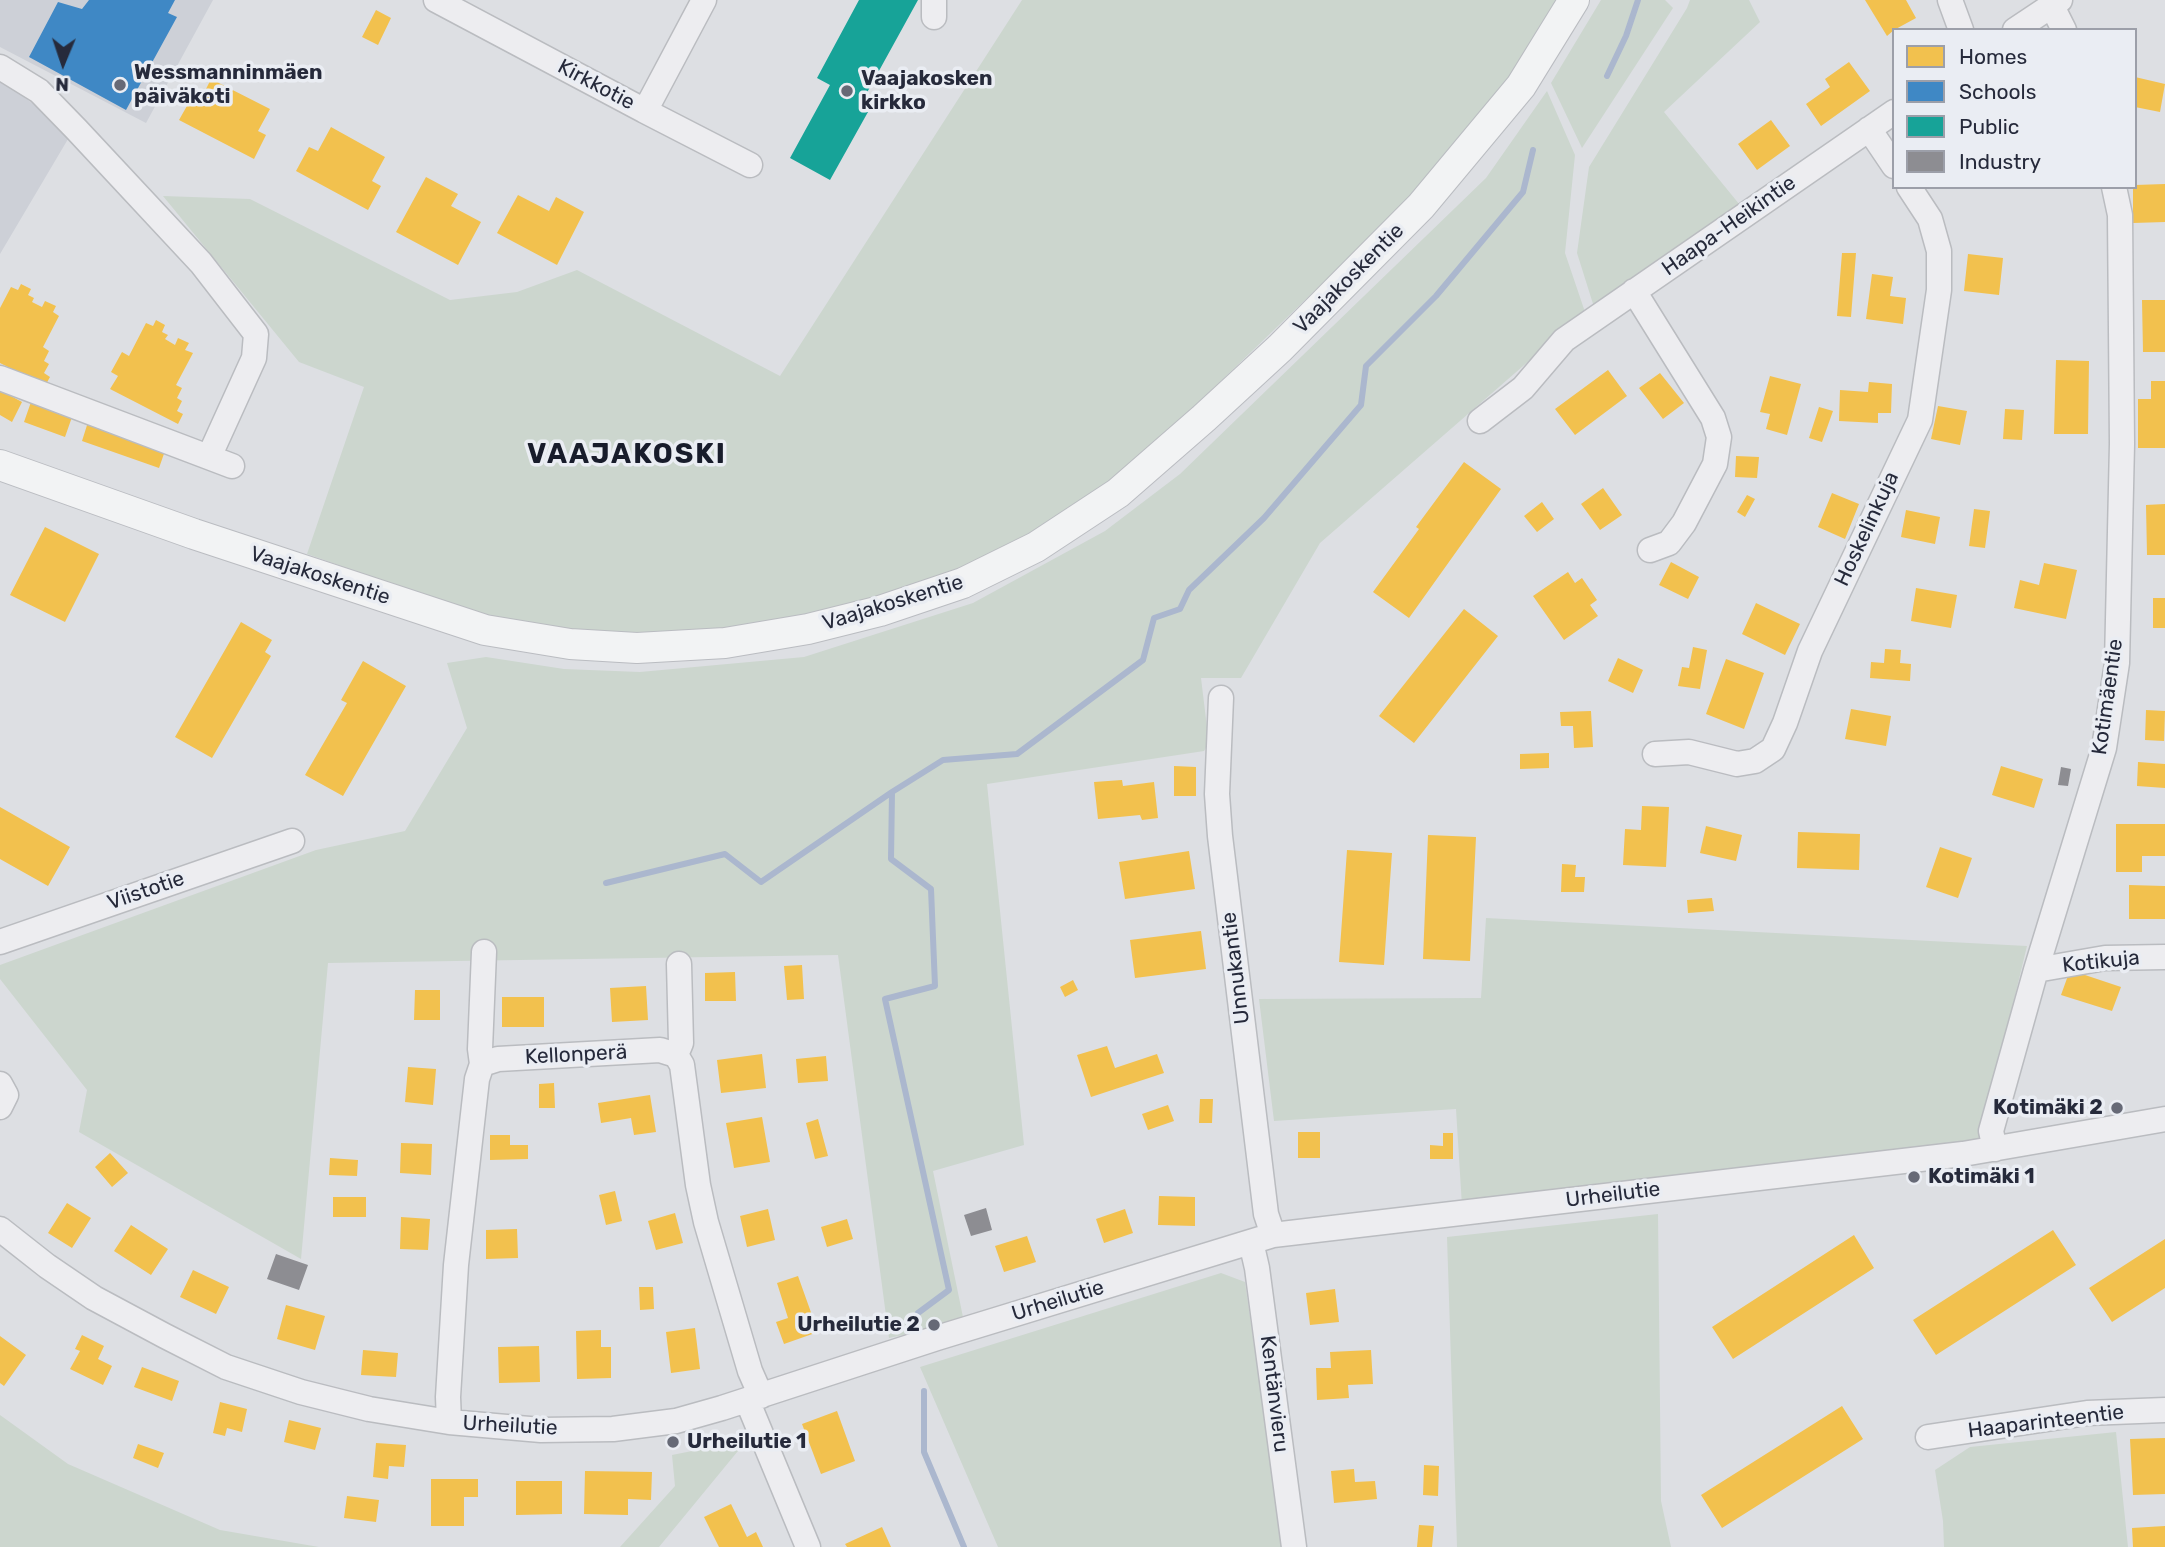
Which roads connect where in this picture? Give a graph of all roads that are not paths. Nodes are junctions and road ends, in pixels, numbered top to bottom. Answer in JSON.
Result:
{"nodes":[{"id":1,"x":436,"y":0,"type":"edge"},
{"id":2,"x":704,"y":0,"type":"edge"},
{"id":3,"x":1574,"y":0,"type":"edge"},
{"id":4,"x":1950,"y":0,"type":"edge"},
{"id":5,"x":2056,"y":3,"type":"edge"},
{"id":6,"x":1960,"y":28,"type":"edge"},
{"id":7,"x":2018,"y":28,"type":"edge"},
{"id":8,"x":2063,"y":28,"type":"edge"},
{"id":9,"x":0,"y":67,"type":"edge"},
{"id":10,"x":645,"y":111,"type":"junction"},
{"id":11,"x":1892,"y":113,"type":"edge"},
{"id":12,"x":1869,"y":129,"type":"junction"},
{"id":13,"x":1892,"y":163,"type":"edge"},
{"id":14,"x":750,"y":164,"type":"dead end"},
{"id":15,"x":1910,"y":189,"type":"edge"},
{"id":16,"x":2114,"y":189,"type":"edge"},
{"id":17,"x":1634,"y":292,"type":"junction"},
{"id":18,"x":0,"y":378,"type":"edge"},
{"id":19,"x":1480,"y":421,"type":"dead end"},
{"id":20,"x":209,"y":457,"type":"junction"},
{"id":21,"x":0,"y":465,"type":"edge"},
{"id":22,"x":232,"y":466,"type":"dead end"},
{"id":23,"x":1650,"y":550,"type":"dead end"},
{"id":24,"x":1221,"y":698,"type":"dead end"},
{"id":25,"x":1655,"y":754,"type":"dead end"},
{"id":26,"x":292,"y":841,"type":"dead end"},
{"id":27,"x":0,"y":942,"type":"edge"},
{"id":28,"x":484,"y":953,"type":"dead end"},
{"id":29,"x":2165,"y":957,"type":"edge"},
{"id":30,"x":679,"y":964,"type":"dead end"},
{"id":31,"x":2036,"y":970,"type":"junction"},
{"id":32,"x":676,"y":1055,"type":"junction"},
{"id":33,"x":482,"y":1064,"type":"junction"},
{"id":34,"x":0,"y":1084,"type":"edge"},
{"id":35,"x":0,"y":1107,"type":"edge"},
{"id":36,"x":2165,"y":1119,"type":"edge"},
{"id":37,"x":1995,"y":1149,"type":"junction"},
{"id":38,"x":0,"y":1229,"type":"edge"},
{"id":39,"x":1262,"y":1238,"type":"junction"},
{"id":40,"x":754,"y":1398,"type":"junction"},
{"id":41,"x":2165,"y":1410,"type":"edge"},
{"id":42,"x":449,"y":1422,"type":"junction"},
{"id":43,"x":1928,"y":1437,"type":"dead end"},
{"id":44,"x":808,"y":1547,"type":"edge"},
{"id":45,"x":1294,"y":1547,"type":"edge"}],
"edges":[{"from":1,"to":10,"type":"street","name":"Kirkkotie"},
{"from":2,"to":10,"type":"street","name":"Kirkkotie"},
{"from":3,"to":21,"type":"main road","name":"Vaajakoskentie"},
{"from":4,"to":6,"type":"street"},
{"from":5,"to":7,"type":"street"},
{"from":5,"to":8,"type":"street"},
{"from":9,"to":20,"type":"street"},
{"from":10,"to":14,"type":"street"},
{"from":11,"to":12,"type":"street","name":"Haapa-Heikintie"},
{"from":12,"to":13,"type":"street"},
{"from":12,"to":17,"type":"street","name":"Haapa-Heikintie"},
{"from":15,"to":25,"type":"street","name":"Hoskelinkuja"},
{"from":16,"to":31,"type":"street","name":"Kotimäentie"},
{"from":17,"to":19,"type":"street","name":"Haapa-Heikintie"},
{"from":17,"to":23,"type":"street"},
{"from":18,"to":20,"type":"street"},
{"from":20,"to":22,"type":"street"},
{"from":24,"to":39,"type":"street","name":"Unnukantie"},
{"from":26,"to":27,"type":"street","name":"Viistotie"},
{"from":28,"to":33,"type":"street"},
{"from":29,"to":31,"type":"street","name":"Kotikuja"},
{"from":30,"to":32,"type":"street"},
{"from":31,"to":37,"type":"street","name":"Kotimäentie"},
{"from":32,"to":33,"type":"street","name":"Kellonperä"},
{"from":32,"to":40,"type":"street"},
{"from":33,"to":42,"type":"street"},
{"from":34,"to":35,"type":"street"},
{"from":36,"to":37,"type":"street","name":"Urheilutie"},
{"from":37,"to":39,"type":"street","name":"Urheilutie"},
{"from":38,"to":42,"type":"street","name":"Urheilutie"},
{"from":39,"to":40,"type":"street","name":"Urheilutie"},
{"from":39,"to":45,"type":"street","name":"Kentänvieru"},
{"from":40,"to":42,"type":"street","name":"Urheilutie"},
{"from":40,"to":44,"type":"street"},
{"from":41,"to":43,"type":"street","name":"Haaparinteentie"}]}
